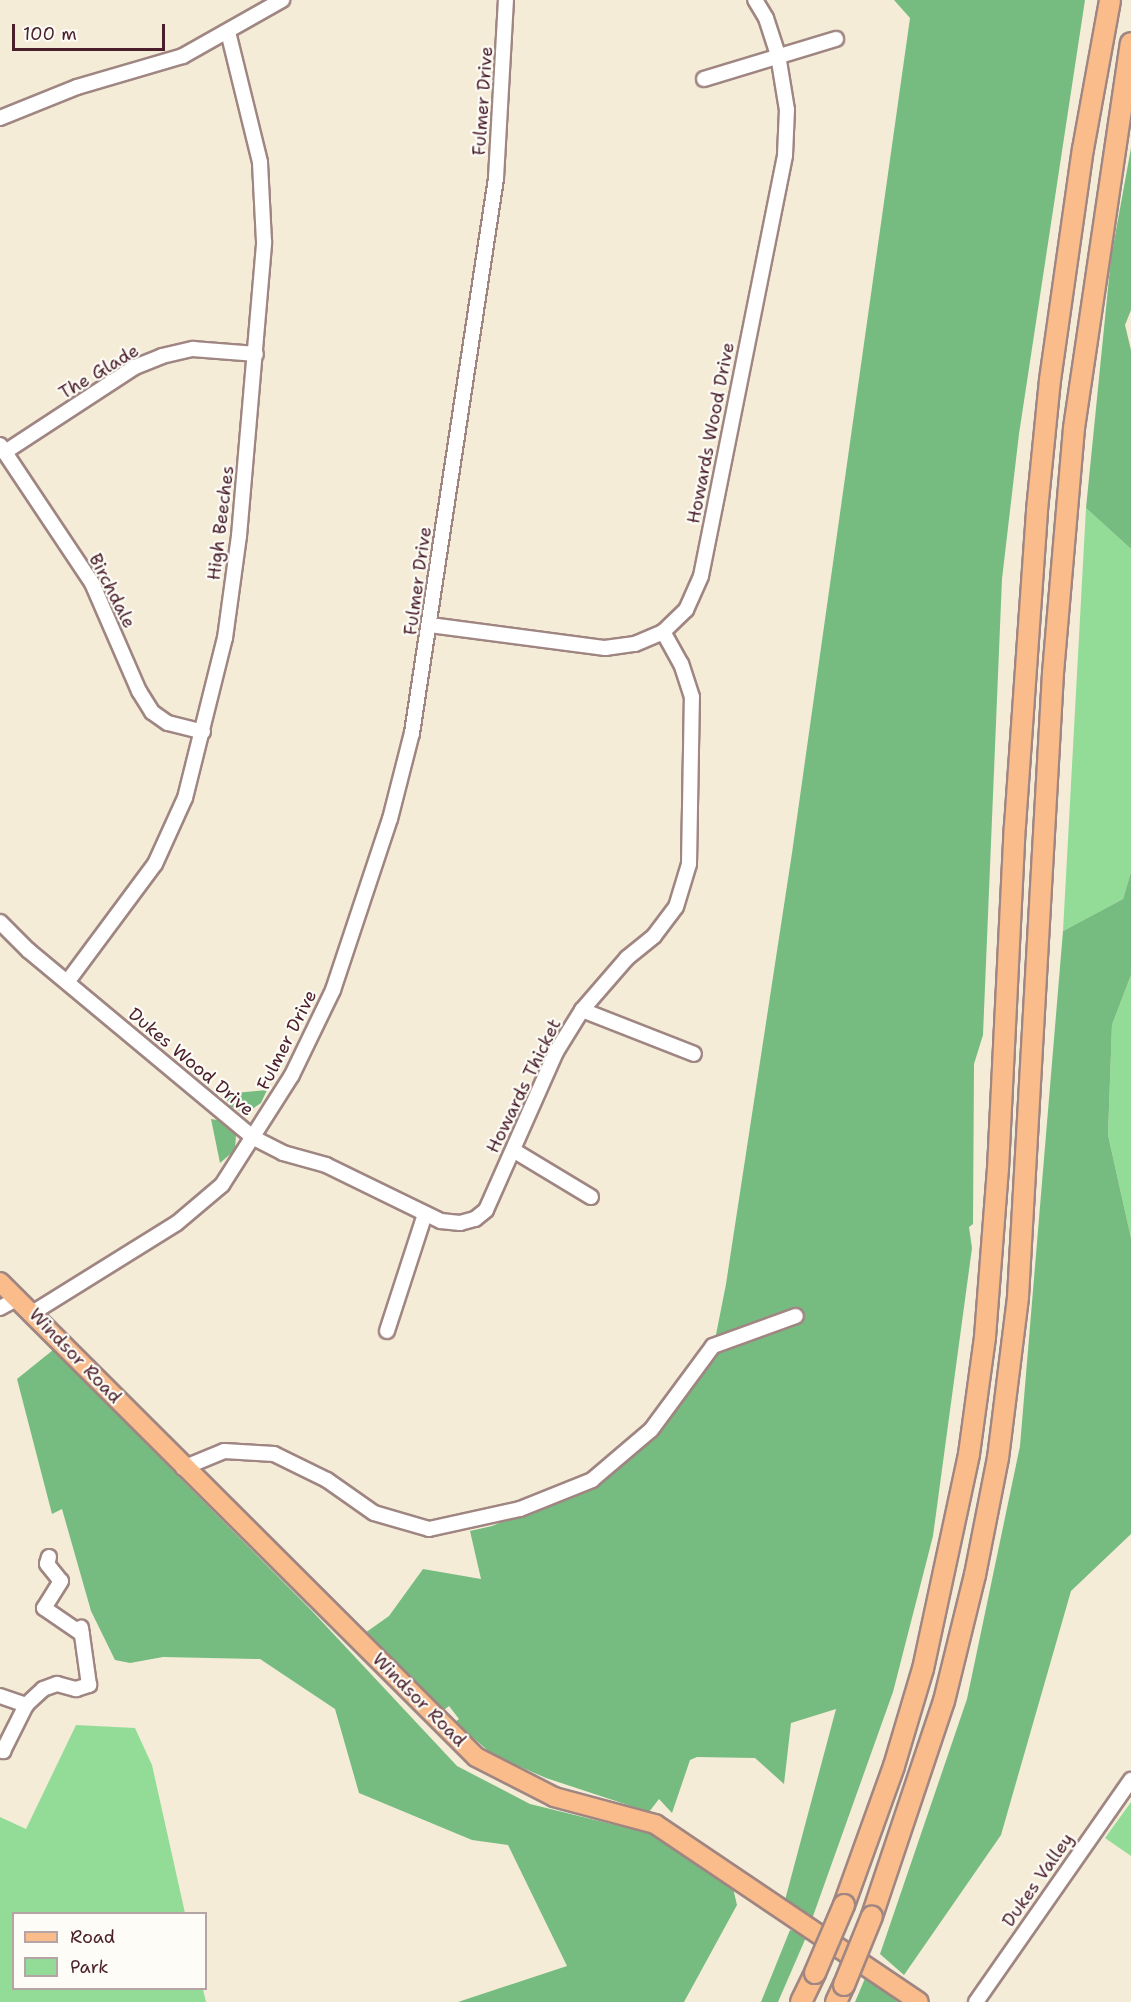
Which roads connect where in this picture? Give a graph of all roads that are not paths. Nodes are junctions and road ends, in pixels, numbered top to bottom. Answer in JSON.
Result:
{"nodes":[{"id":1,"x":282,"y":0,"type":"edge"},
{"id":2,"x":506,"y":0,"type":"edge"},
{"id":3,"x":755,"y":0,"type":"edge"},
{"id":4,"x":1110,"y":0,"type":"edge"},
{"id":5,"x":228,"y":32,"type":"junction"},
{"id":6,"x":836,"y":39,"type":"dead end"},
{"id":7,"x":1131,"y":43,"type":"edge"},
{"id":8,"x":778,"y":55,"type":"junction"},
{"id":9,"x":704,"y":79,"type":"dead end"},
{"id":10,"x":0,"y":118,"type":"edge"},
{"id":11,"x":256,"y":354,"type":"junction"},
{"id":12,"x":2,"y":448,"type":"edge"},
{"id":13,"x":430,"y":625,"type":"junction"},
{"id":14,"x":663,"y":632,"type":"junction"},
{"id":15,"x":203,"y":732,"type":"junction"},
{"id":16,"x":0,"y":922,"type":"edge"},
{"id":17,"x":68,"y":981,"type":"junction"},
{"id":18,"x":582,"y":1010,"type":"junction"},
{"id":19,"x":694,"y":1054,"type":"dead end"},
{"id":20,"x":254,"y":1138,"type":"junction"},
{"id":21,"x":513,"y":1150,"type":"junction"},
{"id":22,"x":591,"y":1197,"type":"dead end"},
{"id":23,"x":425,"y":1214,"type":"junction"},
{"id":24,"x":0,"y":1282,"type":"edge"},
{"id":25,"x":18,"y":1298,"type":"junction"},
{"id":26,"x":0,"y":1308,"type":"edge"},
{"id":27,"x":34,"y":1312,"type":"junction"},
{"id":28,"x":796,"y":1316,"type":"dead end"},
{"id":29,"x":387,"y":1331,"type":"dead end"},
{"id":30,"x":183,"y":1468,"type":"junction"},
{"id":31,"x":49,"y":1557,"type":"dead end"},
{"id":32,"x":0,"y":1696,"type":"edge"},
{"id":33,"x":26,"y":1706,"type":"junction"},
{"id":34,"x":0,"y":1749,"type":"edge"},
{"id":35,"x":1131,"y":1780,"type":"edge"},
{"id":36,"x":840,"y":1993,"type":"edge"},
{"id":37,"x":801,"y":2002,"type":"edge"},
{"id":38,"x":919,"y":2002,"type":"edge"},
{"id":39,"x":976,"y":2002,"type":"edge"}],
"edges":[{"from":1,"to":5,"type":"street"},
{"from":2,"to":13,"type":"street","name":"Fulmer Drive"},
{"from":3,"to":8,"type":"street","name":"Howards Wood Drive"},
{"from":4,"to":37,"type":"highway","bridge":true},
{"from":5,"to":10,"type":"street"},
{"from":5,"to":11,"type":"street","name":"High Beeches"},
{"from":6,"to":8,"type":"street"},
{"from":7,"to":36,"type":"highway","bridge":true},
{"from":8,"to":9,"type":"street"},
{"from":8,"to":14,"type":"street","name":"Howards Wood Drive"},
{"from":11,"to":12,"type":"street","name":"The Glade"},
{"from":11,"to":15,"type":"street","name":"High Beeches"},
{"from":12,"to":15,"type":"street","name":"Birchdale"},
{"from":13,"to":14,"type":"street","name":"Howards Wood Drive"},
{"from":13,"to":20,"type":"street","name":"Fulmer Drive"},
{"from":14,"to":18,"type":"street","name":"Howards Thicket"},
{"from":15,"to":17,"type":"street","name":"High Beeches"},
{"from":16,"to":17,"type":"street","name":"Dukes Wood Drive"},
{"from":17,"to":20,"type":"street","name":"Dukes Wood Drive"},
{"from":18,"to":19,"type":"street"},
{"from":18,"to":21,"type":"street","name":"Howards Thicket"},
{"from":20,"to":23,"type":"street","name":"Howards Thicket"},
{"from":20,"to":27,"type":"street","name":"Dukes Wood Drive"},
{"from":21,"to":22,"type":"street"},
{"from":21,"to":23,"type":"street","name":"Howards Thicket"},
{"from":23,"to":29,"type":"street"},
{"from":24,"to":25,"type":"main road","name":"Windsor Road"},
{"from":25,"to":26,"type":"street"},
{"from":25,"to":27,"type":"main road","name":"Windsor Road"},
{"from":27,"to":30,"type":"main road","name":"Windsor Road"},
{"from":28,"to":30,"type":"street"},
{"from":30,"to":38,"type":"main road","name":"Windsor Road"},
{"from":31,"to":33,"type":"street"},
{"from":32,"to":33,"type":"street"},
{"from":33,"to":34,"type":"street"},
{"from":35,"to":39,"type":"street","name":"Dukes Valley"}]}
